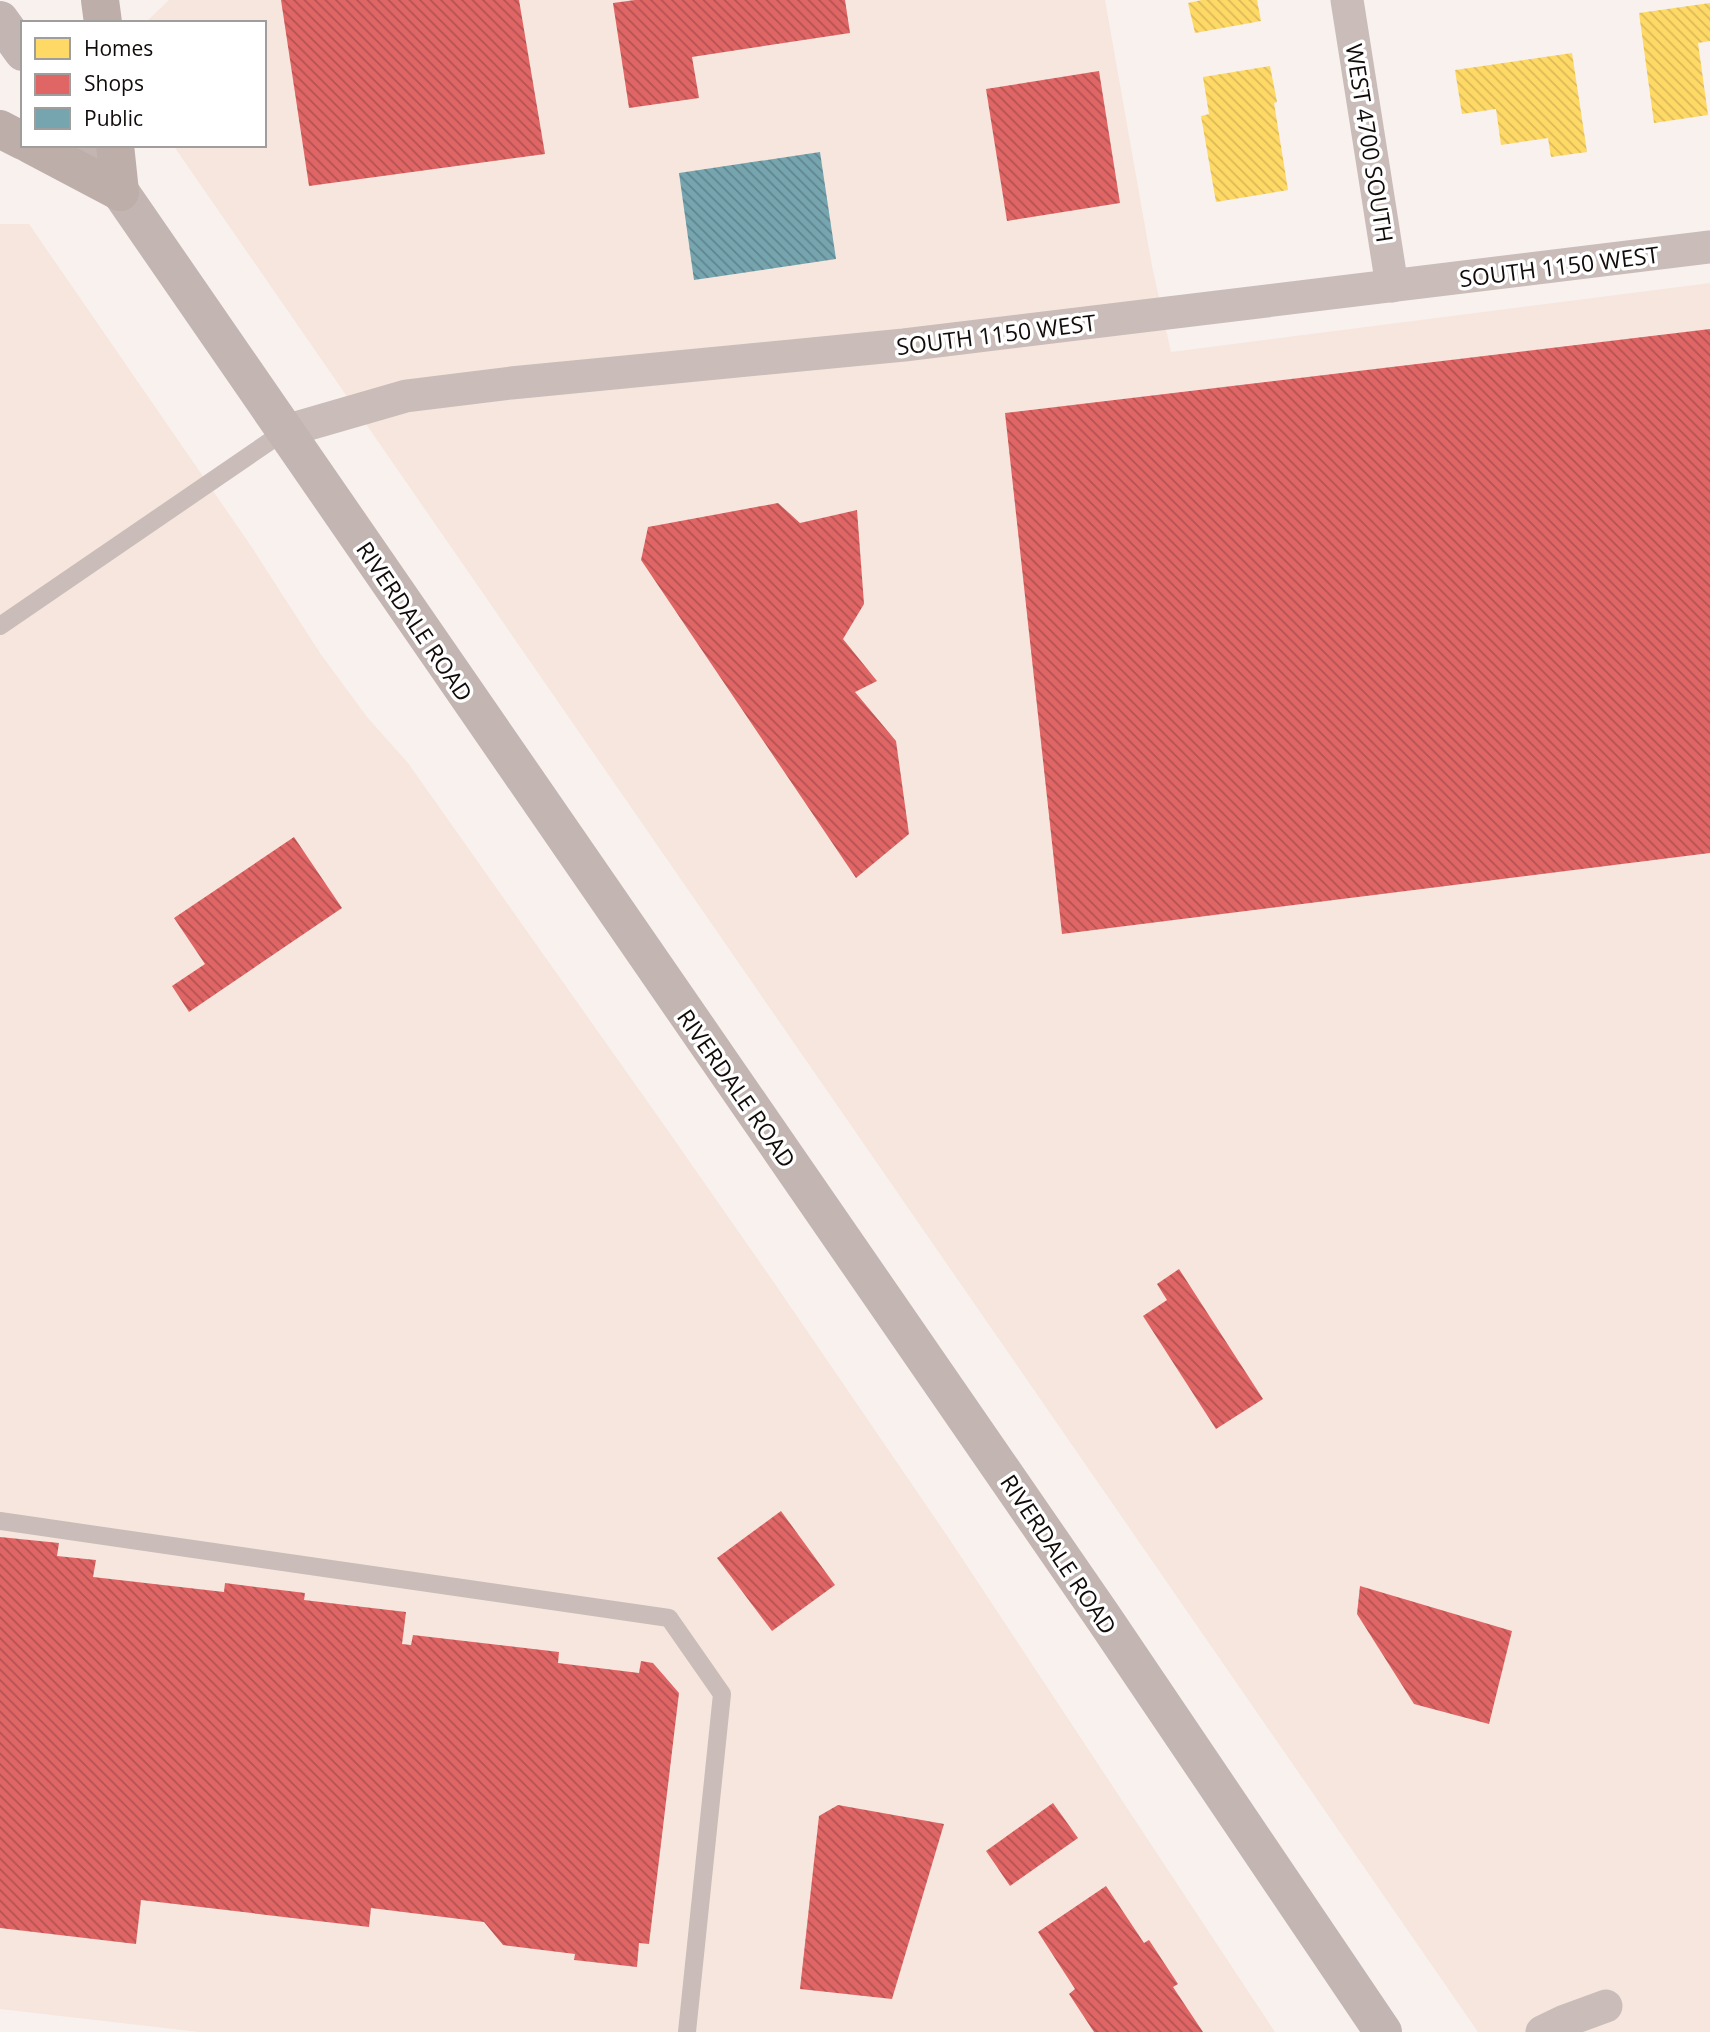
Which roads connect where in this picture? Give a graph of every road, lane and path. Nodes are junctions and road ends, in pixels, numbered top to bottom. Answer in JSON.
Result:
{"nodes":[{"id":1,"x":100,"y":0,"type":"edge"},
{"id":2,"x":1347,"y":0,"type":"edge"},
{"id":3,"x":0,"y":20,"type":"edge"},
{"id":4,"x":103,"y":21,"type":"edge"},
{"id":5,"x":21,"y":49,"type":"edge"},
{"id":6,"x":0,"y":129,"type":"edge"},
{"id":7,"x":21,"y":140,"type":"edge"},
{"id":8,"x":35,"y":147,"type":"edge"},
{"id":9,"x":89,"y":147,"type":"edge"},
{"id":10,"x":115,"y":147,"type":"edge"},
{"id":11,"x":120,"y":192,"type":"junction"},
{"id":12,"x":1710,"y":247,"type":"edge"},
{"id":13,"x":1392,"y":286,"type":"junction"},
{"id":14,"x":285,"y":430,"type":"junction"},
{"id":15,"x":0,"y":626,"type":"edge"},
{"id":16,"x":0,"y":1521,"type":"edge"},
{"id":17,"x":1606,"y":2006,"type":"dead end"},
{"id":18,"x":687,"y":2032,"type":"edge"},
{"id":19,"x":1383,"y":2032,"type":"edge"},
{"id":20,"x":1542,"y":2032,"type":"edge"}],
"edges":[{"from":1,"to":4,"type":"highway"},
{"from":2,"to":13,"type":"street","name":"WEST 4700 SOUTH"},
{"from":3,"to":5,"type":"main road"},
{"from":6,"to":7,"type":"highway"},
{"from":8,"to":11,"type":"highway"},
{"from":9,"to":11,"type":"main road","name":"RIVERDALE ROAD"},
{"from":10,"to":11,"type":"highway"},
{"from":11,"to":14,"type":"main road","name":"RIVERDALE ROAD"},
{"from":12,"to":13,"type":"street","name":"SOUTH 1150 WEST"},
{"from":13,"to":14,"type":"street","name":"SOUTH 1150 WEST"},
{"from":14,"to":15,"type":"lane"},
{"from":14,"to":19,"type":"main road","name":"RIVERDALE ROAD"},
{"from":16,"to":18,"type":"lane"},
{"from":17,"to":20,"type":"street"}]}
